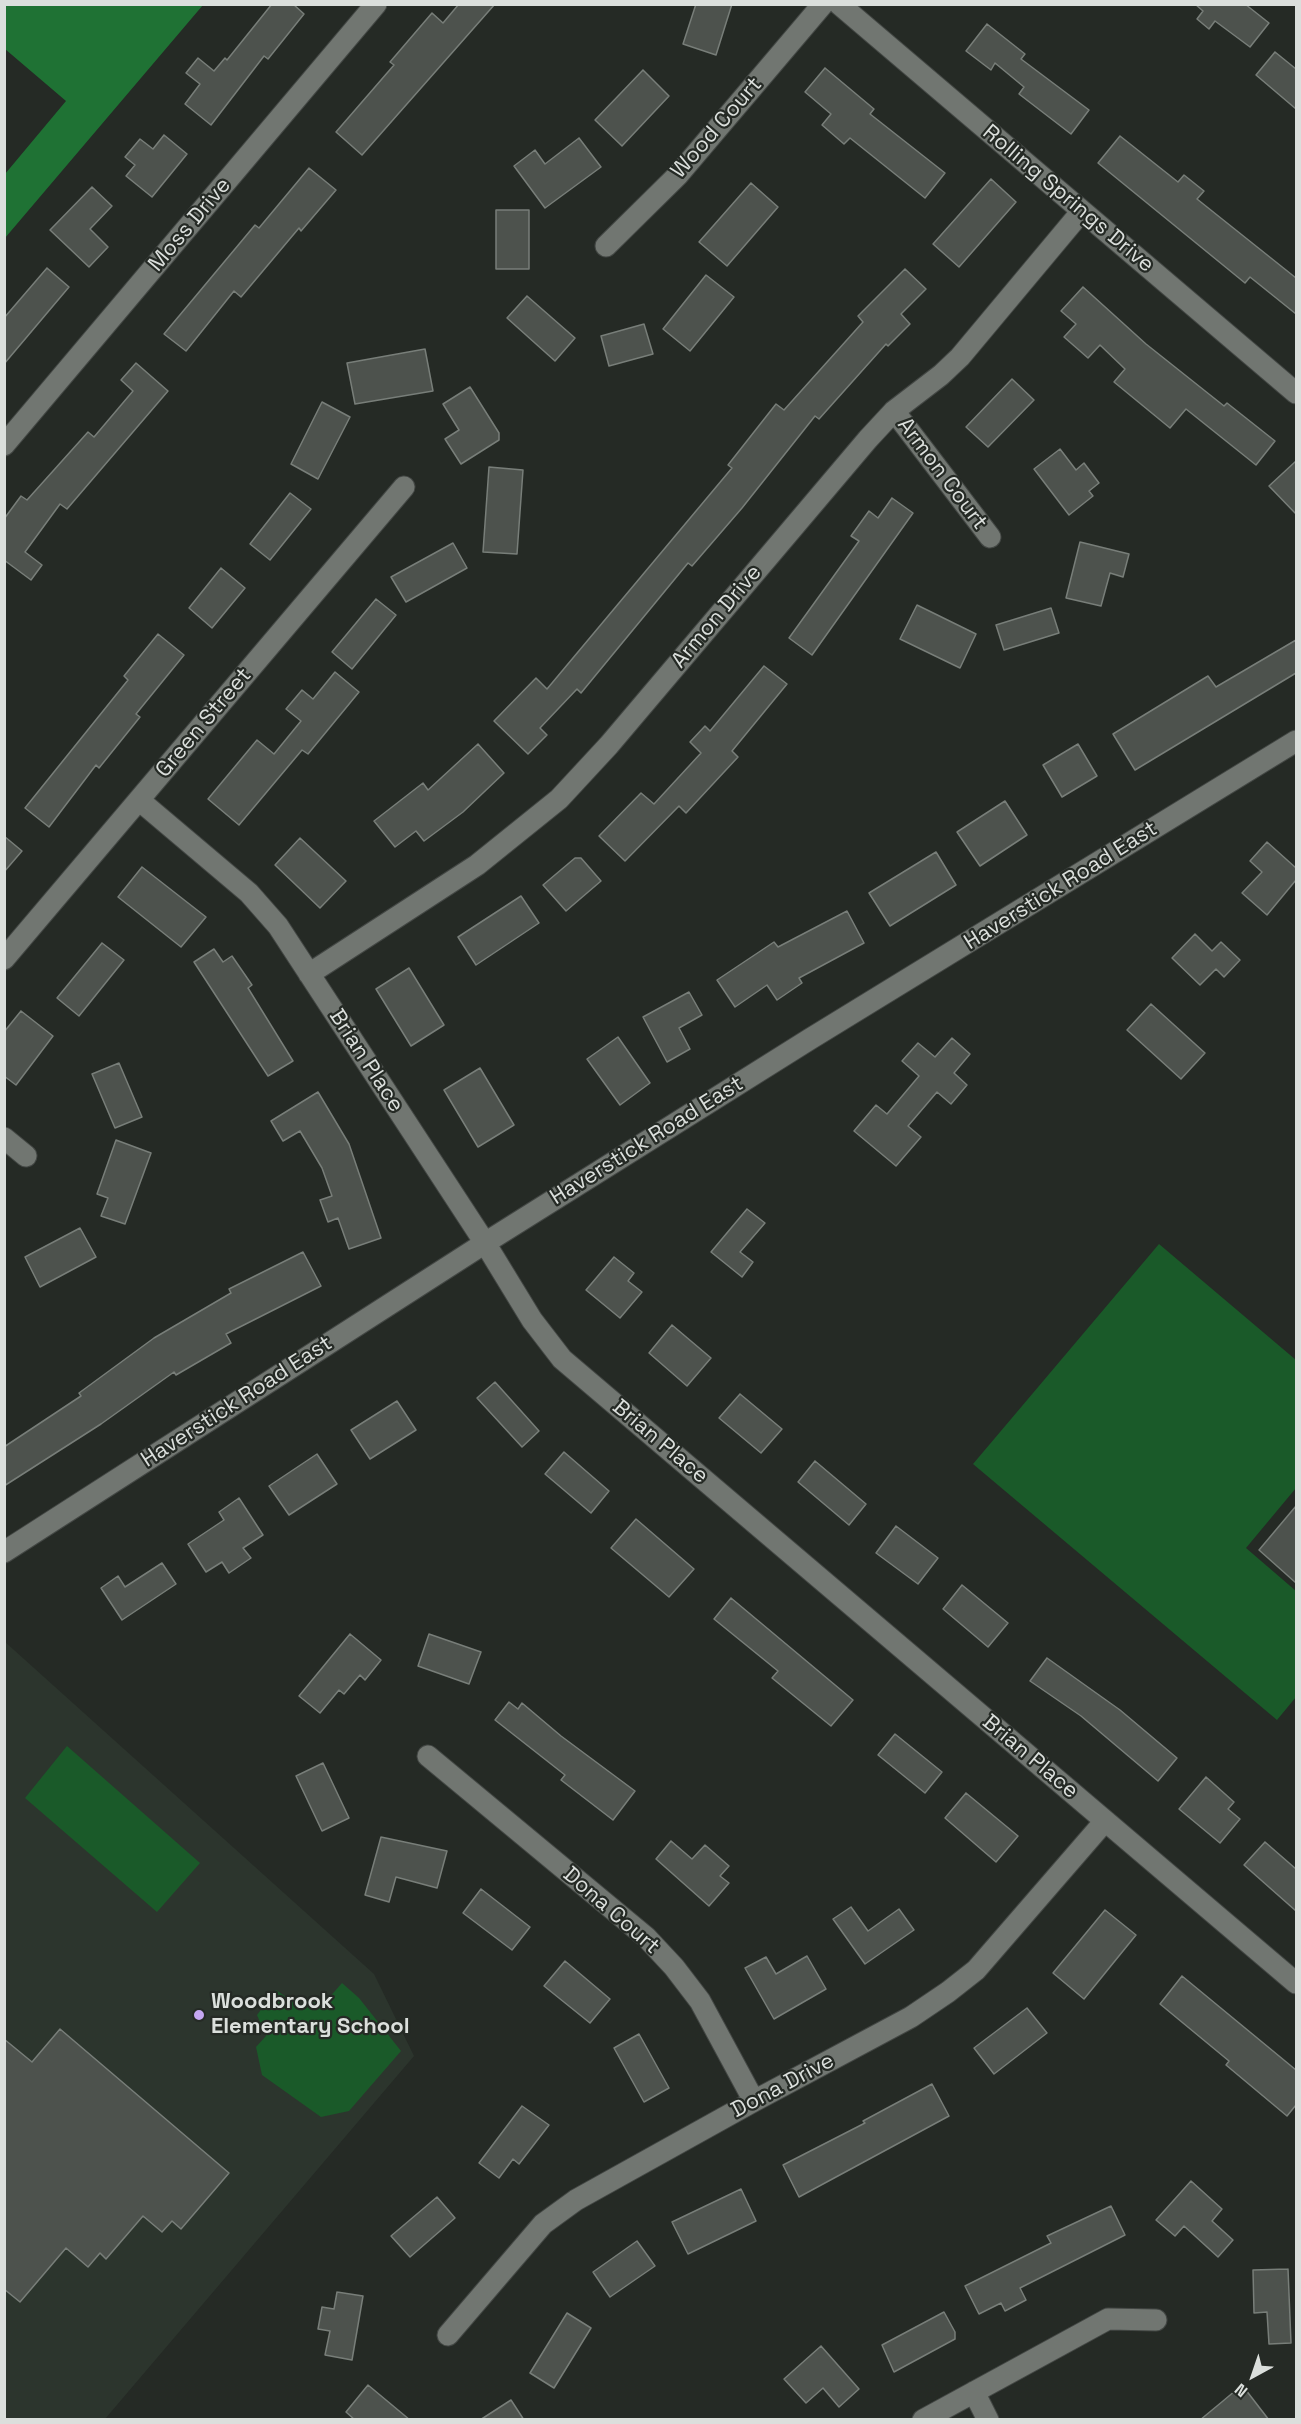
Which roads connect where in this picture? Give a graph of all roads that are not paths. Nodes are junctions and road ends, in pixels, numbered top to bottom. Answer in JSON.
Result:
{"nodes":[{"id":1,"x":376,"y":4,"type":"edge"},
{"id":2,"x":823,"y":4,"type":"edge"},
{"id":3,"x":839,"y":4,"type":"edge"},
{"id":4,"x":1082,"y":211,"type":"junction"},
{"id":5,"x":606,"y":246,"type":"dead end"},
{"id":6,"x":1296,"y":393,"type":"edge"},
{"id":7,"x":894,"y":411,"type":"junction"},
{"id":8,"x":4,"y":445,"type":"edge"},
{"id":9,"x":404,"y":487,"type":"dead end"},
{"id":10,"x":990,"y":537,"type":"dead end"},
{"id":11,"x":1296,"y":741,"type":"edge"},
{"id":12,"x":139,"y":800,"type":"junction"},
{"id":13,"x":4,"y":960,"type":"edge"},
{"id":14,"x":309,"y":974,"type":"junction"},
{"id":15,"x":4,"y":1138,"type":"edge"},
{"id":16,"x":26,"y":1156,"type":"dead end"},
{"id":17,"x":485,"y":1243,"type":"junction"},
{"id":18,"x":4,"y":1552,"type":"edge"},
{"id":19,"x":428,"y":1756,"type":"dead end"},
{"id":20,"x":1105,"y":1821,"type":"junction"},
{"id":21,"x":1296,"y":1983,"type":"edge"},
{"id":22,"x":754,"y":2101,"type":"junction"},
{"id":23,"x":1156,"y":2320,"type":"dead end"},
{"id":24,"x":448,"y":2335,"type":"dead end"},
{"id":25,"x":974,"y":2392,"type":"junction"},
{"id":26,"x":923,"y":2420,"type":"edge"},
{"id":27,"x":988,"y":2420,"type":"edge"}],
"edges":[{"from":1,"to":8,"type":"street","name":"Moss Drive"},
{"from":2,"to":5,"type":"street","name":"Wood Court"},
{"from":3,"to":4,"type":"street","name":"Rolling Springs Drive"},
{"from":4,"to":6,"type":"street","name":"Rolling Springs Drive"},
{"from":4,"to":7,"type":"street","name":"Armon Drive"},
{"from":7,"to":10,"type":"street","name":"Armon Court"},
{"from":7,"to":14,"type":"street","name":"Armon Drive"},
{"from":9,"to":12,"type":"street","name":"Green Street"},
{"from":11,"to":17,"type":"street","name":"Haverstick Road East"},
{"from":12,"to":13,"type":"street","name":"Green Street"},
{"from":12,"to":14,"type":"street","name":"Brian Place"},
{"from":14,"to":17,"type":"street","name":"Brian Place"},
{"from":15,"to":16,"type":"street"},
{"from":17,"to":18,"type":"street","name":"Haverstick Road East"},
{"from":17,"to":20,"type":"street","name":"Brian Place"},
{"from":19,"to":22,"type":"street","name":"Dona Court"},
{"from":20,"to":21,"type":"street","name":"Brian Place"},
{"from":20,"to":22,"type":"street","name":"Dona Drive"},
{"from":22,"to":24,"type":"street","name":"Dona Drive"},
{"from":23,"to":25,"type":"street"},
{"from":25,"to":26,"type":"street"},
{"from":25,"to":27,"type":"street"}]}
